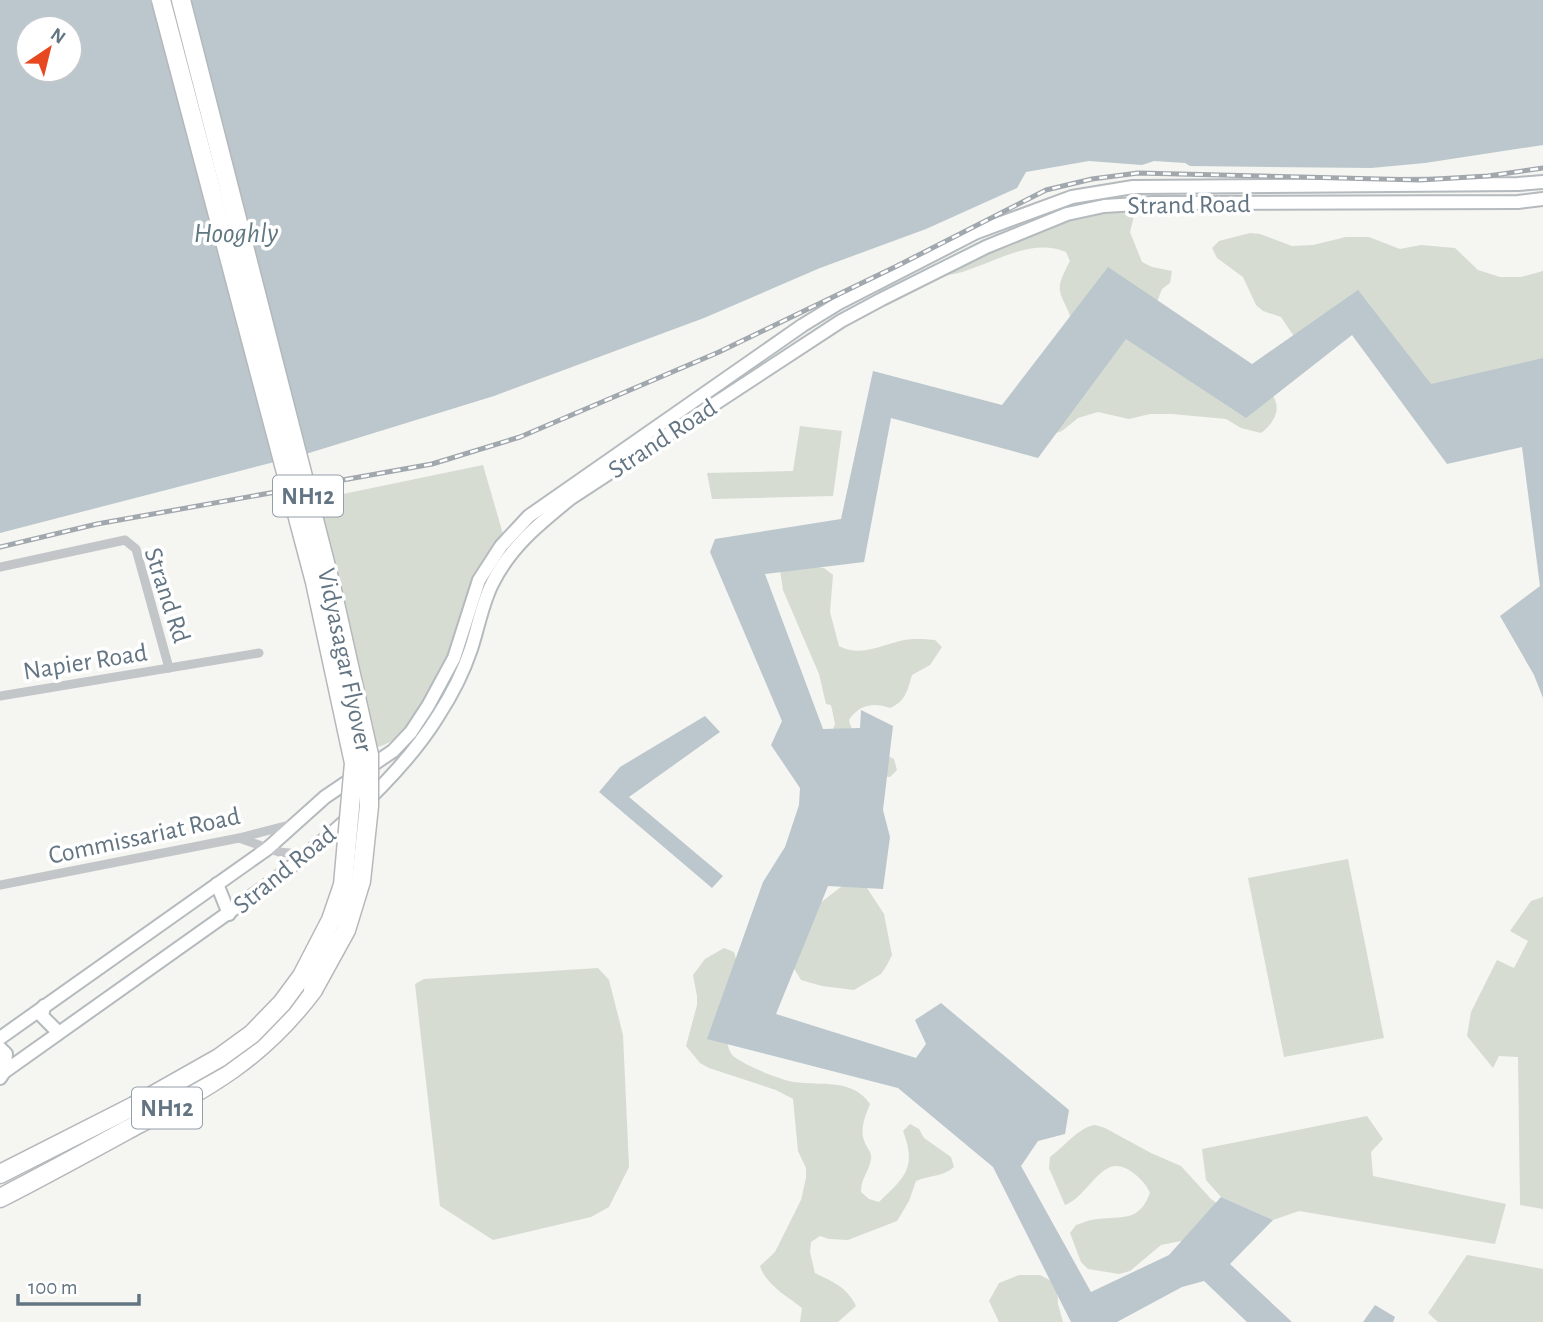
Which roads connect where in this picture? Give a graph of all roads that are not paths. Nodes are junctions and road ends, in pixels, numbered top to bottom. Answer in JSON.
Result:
{"nodes":[{"id":1,"x":161,"y":0,"type":"edge"},
{"id":2,"x":181,"y":0,"type":"edge"},
{"id":3,"x":1543,"y":182,"type":"edge"},
{"id":4,"x":1518,"y":184,"type":"junction"},
{"id":5,"x":1543,"y":199,"type":"edge"},
{"id":6,"x":1518,"y":202,"type":"junction"},
{"id":7,"x":976,"y":232,"type":"junction"},
{"id":8,"x":986,"y":247,"type":"junction"},
{"id":9,"x":0,"y":567,"type":"edge"},
{"id":10,"x":259,"y":653,"type":"dead end"},
{"id":11,"x":169,"y":668,"type":"junction"},
{"id":12,"x":0,"y":696,"type":"edge"},
{"id":13,"x":296,"y":824,"type":"junction"},
{"id":14,"x":239,"y":838,"type":"junction"},
{"id":15,"x":267,"y":849,"type":"junction"},
{"id":16,"x":308,"y":855,"type":"junction"},
{"id":17,"x":217,"y":884,"type":"junction"},
{"id":18,"x":0,"y":885,"type":"edge"},
{"id":19,"x":229,"y":914,"type":"junction"},
{"id":20,"x":44,"y":1006,"type":"junction"},
{"id":21,"x":58,"y":1032,"type":"junction"},
{"id":22,"x":0,"y":1038,"type":"edge"},
{"id":23,"x":0,"y":1048,"type":"edge"},
{"id":24,"x":2,"y":1075,"type":"edge"},
{"id":25,"x":0,"y":1174,"type":"edge"},
{"id":26,"x":0,"y":1198,"type":"edge"}],
"edges":[{"from":1,"to":25,"type":"highway","name":"Vidyasagar Flyover","number":"NH12","bridge":true},
{"from":2,"to":26,"type":"highway","name":"Vidyasagar Flyover","number":"NH12","bridge":true},
{"from":3,"to":4,"type":"main road","name":"Strand Road"},
{"from":4,"to":6,"type":"main road"},
{"from":4,"to":7,"type":"main road","name":"Strand Road"},
{"from":5,"to":6,"type":"main road","name":"Strand Road"},
{"from":6,"to":8,"type":"main road","name":"Strand Road"},
{"from":7,"to":8,"type":"main road"},
{"from":7,"to":13,"type":"main road","name":"Strand Road"},
{"from":8,"to":16,"type":"main road","name":"Strand Road"},
{"from":9,"to":11,"type":"street","name":"Strand Rd"},
{"from":10,"to":11,"type":"street","name":"Napier Road"},
{"from":11,"to":12,"type":"street","name":"Napier Road"},
{"from":13,"to":14,"type":"street","name":"Commissariat Road"},
{"from":13,"to":15,"type":"main road","name":"Strand Road"},
{"from":14,"to":15,"type":"street"},
{"from":14,"to":18,"type":"street","name":"Commissariat Road"},
{"from":15,"to":16,"type":"street"},
{"from":15,"to":17,"type":"main road","name":"Strand Road"},
{"from":16,"to":19,"type":"main road","name":"Strand Road"},
{"from":17,"to":19,"type":"main road"},
{"from":17,"to":20,"type":"main road","name":"Strand Road"},
{"from":19,"to":21,"type":"main road","name":"Strand Road"},
{"from":20,"to":21,"type":"main road"},
{"from":20,"to":22,"type":"main road","name":"Strand Road"},
{"from":21,"to":24,"type":"main road","name":"Strand Road"},
{"from":23,"to":24,"type":"main road"}]}
